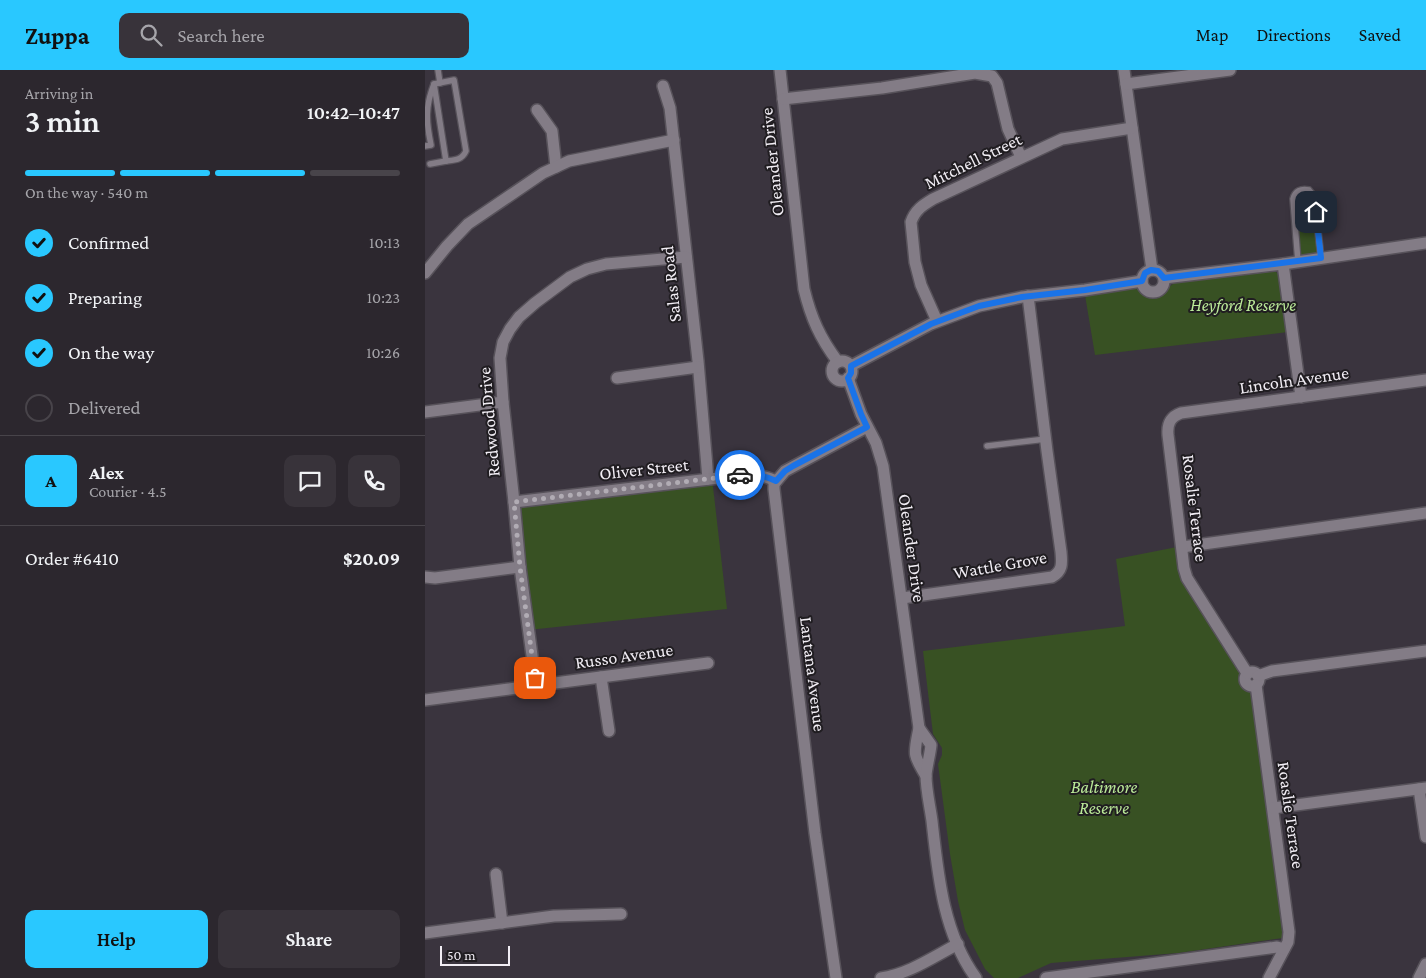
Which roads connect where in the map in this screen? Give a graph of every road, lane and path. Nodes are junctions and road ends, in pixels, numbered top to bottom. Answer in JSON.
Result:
{"nodes":[{"id":1,"x":438,"y":70,"type":"edge"},
{"id":2,"x":780,"y":70,"type":"edge"},
{"id":3,"x":1124,"y":70,"type":"edge"},
{"id":4,"x":1230,"y":70,"type":"edge"},
{"id":5,"x":437,"y":83,"type":"junction"},
{"id":6,"x":1126,"y":84,"type":"junction"},
{"id":7,"x":663,"y":86,"type":"dead end"},
{"id":8,"x":783,"y":98,"type":"junction"},
{"id":9,"x":537,"y":110,"type":"dead end"},
{"id":10,"x":1132,"y":128,"type":"junction"},
{"id":11,"x":674,"y":140,"type":"junction"},
{"id":12,"x":425,"y":146,"type":"edge"},
{"id":13,"x":1021,"y":157,"type":"junction"},
{"id":14,"x":446,"y":161,"type":"junction"},
{"id":15,"x":430,"y":164,"type":"dead end"},
{"id":16,"x":556,"y":167,"type":"junction"},
{"id":17,"x":1426,"y":243,"type":"edge"},
{"id":18,"x":686,"y":257,"type":"junction"},
{"id":19,"x":1321,"y":258,"type":"junction"},
{"id":20,"x":1298,"y":262,"type":"junction"},
{"id":21,"x":1283,"y":264,"type":"junction"},
{"id":22,"x":1151,"y":270,"type":"junction"},
{"id":23,"x":425,"y":273,"type":"edge"},
{"id":24,"x":1164,"y":278,"type":"junction"},
{"id":25,"x":1142,"y":281,"type":"junction"},
{"id":26,"x":1028,"y":296,"type":"junction"},
{"id":27,"x":937,"y":322,"type":"junction"},
{"id":28,"x":838,"y":362,"type":"junction"},
{"id":29,"x":851,"y":366,"type":"junction"},
{"id":30,"x":698,"y":367,"type":"junction"},
{"id":31,"x":617,"y":378,"type":"dead end"},
{"id":32,"x":848,"y":378,"type":"junction"},
{"id":33,"x":1426,"y":380,"type":"edge"},
{"id":34,"x":1301,"y":397,"type":"junction"},
{"id":35,"x":503,"y":402,"type":"junction"},
{"id":36,"x":425,"y":412,"type":"edge"},
{"id":37,"x":1170,"y":420,"type":"joint"},
{"id":38,"x":867,"y":427,"type":"junction"},
{"id":39,"x":1045,"y":439,"type":"junction"},
{"id":40,"x":987,"y":446,"type":"dead end"},
{"id":41,"x":708,"y":479,"type":"junction"},
{"id":42,"x":776,"y":481,"type":"junction"},
{"id":43,"x":514,"y":502,"type":"junction"},
{"id":44,"x":1426,"y":513,"type":"edge"},
{"id":45,"x":1182,"y":548,"type":"junction"},
{"id":46,"x":520,"y":567,"type":"junction"},
{"id":47,"x":425,"y":577,"type":"edge"},
{"id":48,"x":902,"y":598,"type":"junction"},
{"id":49,"x":1426,"y":650,"type":"edge"},
{"id":50,"x":708,"y":663,"type":"dead end"},
{"id":51,"x":601,"y":677,"type":"junction"},
{"id":52,"x":1254,"y":678,"type":"junction"},
{"id":53,"x":536,"y":685,"type":"junction"},
{"id":54,"x":425,"y":700,"type":"edge"},
{"id":55,"x":609,"y":731,"type":"dead end"},
{"id":56,"x":1422,"y":788,"type":"edge"},
{"id":57,"x":1273,"y":808,"type":"junction"},
{"id":58,"x":1426,"y":838,"type":"edge"},
{"id":59,"x":496,"y":874,"type":"dead end"},
{"id":60,"x":621,"y":914,"type":"dead end"},
{"id":61,"x":502,"y":923,"type":"junction"},
{"id":62,"x":425,"y":933,"type":"edge"},
{"id":63,"x":958,"y":944,"type":"junction"},
{"id":64,"x":1284,"y":949,"type":"junction"},
{"id":65,"x":1426,"y":964,"type":"edge"},
{"id":66,"x":1118,"y":973,"type":"edge"},
{"id":67,"x":836,"y":978,"type":"edge"},
{"id":68,"x":881,"y":978,"type":"edge"},
{"id":69,"x":976,"y":978,"type":"edge"},
{"id":70,"x":1046,"y":978,"type":"edge"},
{"id":71,"x":1269,"y":978,"type":"edge"},
{"id":72,"x":1419,"y":978,"type":"edge"}],
"edges":[{"from":1,"to":5,"type":"lane"},
{"from":2,"to":8,"type":"street","name":"Oleander Drive"},
{"from":3,"to":6,"type":"street"},
{"from":4,"to":6,"type":"street"},
{"from":5,"to":12,"type":"lane"},
{"from":5,"to":14,"type":"lane"},
{"from":5,"to":14,"type":"lane"},
{"from":6,"to":10,"type":"street"},
{"from":7,"to":11,"type":"street","name":"Salas Road"},
{"from":8,"to":13,"type":"street"},
{"from":8,"to":28,"type":"street","name":"Oleander Drive"},
{"from":9,"to":16,"type":"street"},
{"from":10,"to":13,"type":"street","name":"Mitchell Street"},
{"from":10,"to":22,"type":"street"},
{"from":11,"to":16,"type":"street"},
{"from":11,"to":18,"type":"street","name":"Salas Road"},
{"from":13,"to":27,"type":"street","name":"Mitchell Street"},
{"from":14,"to":15,"type":"lane"},
{"from":16,"to":23,"type":"street"},
{"from":17,"to":19,"type":"street"},
{"from":18,"to":30,"type":"street","name":"Salas Road"},
{"from":18,"to":35,"type":"street","name":"Redwood Drive"},
{"from":19,"to":20,"type":"street"},
{"from":19,"to":20,"type":"lane"},
{"from":20,"to":21,"type":"street"},
{"from":21,"to":24,"type":"street"},
{"from":21,"to":34,"type":"street"},
{"from":22,"to":24,"type":"street"},
{"from":22,"to":25,"type":"street"},
{"from":24,"to":25,"type":"street"},
{"from":25,"to":26,"type":"street"},
{"from":26,"to":27,"type":"street"},
{"from":26,"to":39,"type":"street","name":"Wattle Grove"},
{"from":27,"to":29,"type":"street"},
{"from":28,"to":29,"type":"street"},
{"from":28,"to":32,"type":"street"},
{"from":29,"to":32,"type":"street"},
{"from":30,"to":31,"type":"street"},
{"from":30,"to":41,"type":"street","name":"Salas Road"},
{"from":32,"to":38,"type":"street","name":"Oleander Drive"},
{"from":33,"to":34,"type":"street","name":"Lincoln Avenue"},
{"from":34,"to":37,"type":"street","name":"Lincoln Avenue"},
{"from":35,"to":36,"type":"street"},
{"from":35,"to":43,"type":"street","name":"Redwood Drive"},
{"from":37,"to":45,"type":"street","name":"Rosalie Terrace"},
{"from":38,"to":42,"type":"street"},
{"from":38,"to":48,"type":"street","name":"Oleander Drive"},
{"from":39,"to":40,"type":"lane"},
{"from":39,"to":48,"type":"street","name":"Wattle Grove"},
{"from":41,"to":42,"type":"street","name":"Oliver Street"},
{"from":41,"to":43,"type":"street","name":"Oliver Street"},
{"from":42,"to":67,"type":"street","name":"Lantana Avenue"},
{"from":43,"to":46,"type":"street","name":"Redwood Drive"},
{"from":44,"to":45,"type":"street"},
{"from":45,"to":52,"type":"street","name":"Rosalie Terrace"},
{"from":46,"to":47,"type":"street"},
{"from":46,"to":53,"type":"street","name":"Redwood Drive"},
{"from":48,"to":63,"type":"street","name":"Oleander Drive"},
{"from":49,"to":52,"type":"street"},
{"from":50,"to":51,"type":"street","name":"Russo Avenue"},
{"from":51,"to":53,"type":"street","name":"Russo Avenue"},
{"from":51,"to":55,"type":"street"},
{"from":52,"to":57,"type":"street","name":"Roaslie Terrace"},
{"from":53,"to":54,"type":"street","name":"Russo Avenue"},
{"from":56,"to":57,"type":"street"},
{"from":56,"to":58,"type":"street"},
{"from":57,"to":64,"type":"street","name":"Roaslie Terrace"},
{"from":59,"to":61,"type":"street"},
{"from":60,"to":61,"type":"street"},
{"from":61,"to":62,"type":"street"},
{"from":63,"to":68,"type":"street"},
{"from":63,"to":69,"type":"street","name":"Oleander Drive"},
{"from":64,"to":66,"type":"street"},
{"from":64,"to":71,"type":"street"},
{"from":65,"to":72,"type":"street"},
{"from":66,"to":70,"type":"street"}]}
